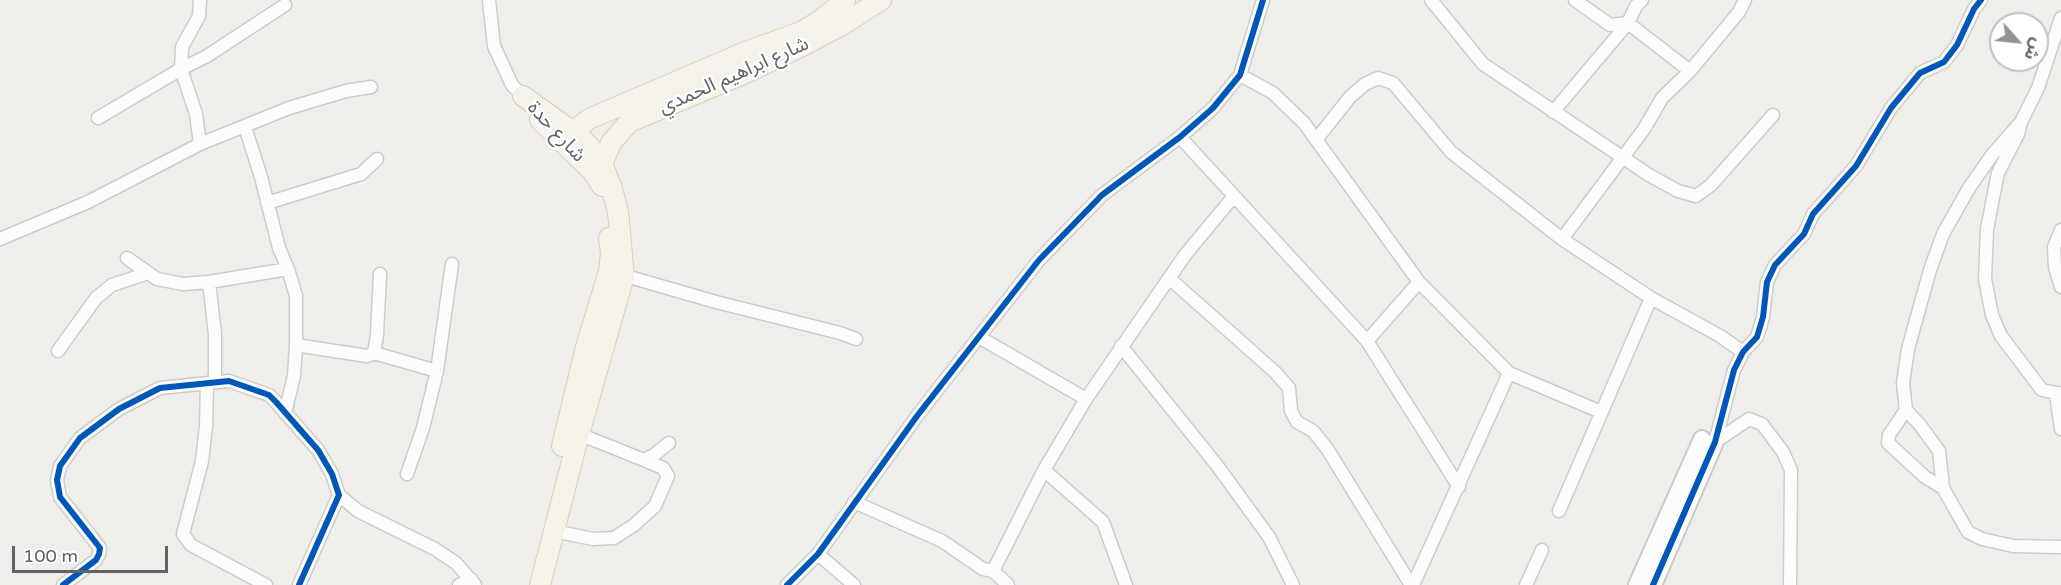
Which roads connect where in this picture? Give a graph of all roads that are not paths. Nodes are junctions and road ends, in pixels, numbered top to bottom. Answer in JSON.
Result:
{"nodes":[{"id":1,"x":200,"y":0,"type":"edge"},
{"id":2,"x":489,"y":0,"type":"edge"},
{"id":3,"x":845,"y":0,"type":"edge"},
{"id":4,"x":1263,"y":0,"type":"edge"},
{"id":5,"x":1431,"y":0,"type":"edge"},
{"id":6,"x":1575,"y":0,"type":"edge"},
{"id":7,"x":1642,"y":0,"type":"edge"},
{"id":8,"x":1745,"y":0,"type":"edge"},
{"id":9,"x":1981,"y":0,"type":"edge"},
{"id":10,"x":871,"y":3,"type":"edge"},
{"id":11,"x":285,"y":5,"type":"dead end"},
{"id":12,"x":2061,"y":18,"type":"edge"},
{"id":13,"x":1628,"y":23,"type":"junction"},
{"id":14,"x":746,"y":62,"type":"junction"},
{"id":15,"x":181,"y":69,"type":"junction"},
{"id":16,"x":1690,"y":71,"type":"junction"},
{"id":17,"x":1240,"y":75,"type":"junction"},
{"id":18,"x":371,"y":87,"type":"dead end"},
{"id":19,"x":523,"y":96,"type":"junction"},
{"id":20,"x":543,"y":112,"type":"junction"},
{"id":21,"x":1553,"y":112,"type":"junction"},
{"id":22,"x":1773,"y":115,"type":"dead end"},
{"id":23,"x":98,"y":118,"type":"dead end"},
{"id":24,"x":589,"y":118,"type":"junction"},
{"id":25,"x":2020,"y":122,"type":"junction"},
{"id":26,"x":245,"y":127,"type":"junction"},
{"id":27,"x":567,"y":136,"type":"junction"},
{"id":28,"x":1180,"y":137,"type":"junction"},
{"id":29,"x":1316,"y":140,"type":"junction"},
{"id":30,"x":200,"y":144,"type":"junction"},
{"id":31,"x":1622,"y":156,"type":"junction"},
{"id":32,"x":377,"y":159,"type":"dead end"},
{"id":33,"x":602,"y":164,"type":"junction"},
{"id":34,"x":1234,"y":196,"type":"junction"},
{"id":35,"x":267,"y":203,"type":"junction"},
{"id":36,"x":2061,"y":230,"type":"edge"},
{"id":37,"x":0,"y":239,"type":"edge"},
{"id":38,"x":1562,"y":239,"type":"junction"},
{"id":39,"x":127,"y":258,"type":"dead end"},
{"id":40,"x":452,"y":264,"type":"dead end"},
{"id":41,"x":288,"y":269,"type":"junction"},
{"id":42,"x":148,"y":273,"type":"junction"},
{"id":43,"x":616,"y":273,"type":"junction"},
{"id":44,"x":380,"y":274,"type":"dead end"},
{"id":45,"x":1169,"y":278,"type":"junction"},
{"id":46,"x":209,"y":282,"type":"junction"},
{"id":47,"x":1419,"y":282,"type":"junction"},
{"id":48,"x":2061,"y":286,"type":"edge"},
{"id":49,"x":1651,"y":298,"type":"junction"},
{"id":50,"x":979,"y":337,"type":"junction"},
{"id":51,"x":856,"y":339,"type":"dead end"},
{"id":52,"x":1367,"y":341,"type":"junction"},
{"id":53,"x":296,"y":345,"type":"junction"},
{"id":54,"x":1121,"y":346,"type":"junction"},
{"id":55,"x":58,"y":351,"type":"dead end"},
{"id":56,"x":1743,"y":352,"type":"junction"},
{"id":57,"x":374,"y":353,"type":"junction"},
{"id":58,"x":438,"y":371,"type":"junction"},
{"id":59,"x":1509,"y":373,"type":"junction"},
{"id":60,"x":211,"y":382,"type":"junction"},
{"id":61,"x":2059,"y":394,"type":"edge"},
{"id":62,"x":1086,"y":399,"type":"junction"},
{"id":63,"x":1906,"y":410,"type":"junction"},
{"id":64,"x":1601,"y":412,"type":"junction"},
{"id":65,"x":285,"y":413,"type":"junction"},
{"id":66,"x":2061,"y":429,"type":"edge"},
{"id":67,"x":579,"y":434,"type":"junction"},
{"id":68,"x":1708,"y":441,"type":"junction"},
{"id":69,"x":669,"y":443,"type":"dead end"},
{"id":70,"x":644,"y":460,"type":"junction"},
{"id":71,"x":1044,"y":470,"type":"junction"},
{"id":72,"x":407,"y":474,"type":"dead end"},
{"id":73,"x":1459,"y":487,"type":"junction"},
{"id":74,"x":1943,"y":488,"type":"junction"},
{"id":75,"x":339,"y":495,"type":"junction"},
{"id":76,"x":854,"y":502,"type":"junction"},
{"id":77,"x":1559,"y":511,"type":"dead end"},
{"id":78,"x":548,"y":529,"type":"junction"},
{"id":79,"x":2061,"y":548,"type":"edge"},
{"id":80,"x":1542,"y":550,"type":"dead end"},
{"id":81,"x":818,"y":554,"type":"junction"},
{"id":82,"x":993,"y":571,"type":"junction"},
{"id":83,"x":473,"y":582,"type":"edge"},
{"id":84,"x":63,"y":585,"type":"edge"},
{"id":85,"x":266,"y":585,"type":"edge"},
{"id":86,"x":299,"y":585,"type":"edge"},
{"id":87,"x":459,"y":585,"type":"edge"},
{"id":88,"x":527,"y":585,"type":"edge"},
{"id":89,"x":540,"y":585,"type":"edge"},
{"id":90,"x":787,"y":585,"type":"edge"},
{"id":91,"x":854,"y":585,"type":"edge"},
{"id":92,"x":1008,"y":585,"type":"edge"},
{"id":93,"x":1126,"y":585,"type":"edge"},
{"id":94,"x":1293,"y":585,"type":"edge"},
{"id":95,"x":1412,"y":585,"type":"edge"},
{"id":96,"x":1526,"y":585,"type":"edge"},
{"id":97,"x":1637,"y":585,"type":"edge"},
{"id":98,"x":1653,"y":585,"type":"edge"},
{"id":99,"x":1791,"y":585,"type":"edge"}],
"edges":[{"from":1,"to":15,"type":"street"},
{"from":2,"to":19,"type":"street"},
{"from":3,"to":14,"type":"main road","name":"شارع ابراهيم الحمدي"},
{"from":4,"to":17,"type":"street"},
{"from":5,"to":21,"type":"street"},
{"from":6,"to":13,"type":"street"},
{"from":7,"to":13,"type":"street"},
{"from":8,"to":16,"type":"street"},
{"from":9,"to":56,"type":"street"},
{"from":10,"to":14,"type":"main road","name":"شارع ابراهيم الحمدي"},
{"from":11,"to":15,"type":"street"},
{"from":12,"to":25,"type":"street"},
{"from":13,"to":16,"type":"street"},
{"from":13,"to":21,"type":"street"},
{"from":14,"to":24,"type":"main road","name":"شارع ابراهيم الحمدي"},
{"from":14,"to":33,"type":"main road","name":"شارع ابراهيم الحمدي"},
{"from":15,"to":23,"type":"street"},
{"from":15,"to":30,"type":"street"},
{"from":16,"to":31,"type":"street"},
{"from":17,"to":28,"type":"street"},
{"from":17,"to":29,"type":"street"},
{"from":18,"to":26,"type":"street"},
{"from":19,"to":20,"type":"main road","name":"شارع حدة"},
{"from":19,"to":27,"type":"main road","name":"شارع حدة"},
{"from":20,"to":24,"type":"main road"},
{"from":20,"to":27,"type":"main road","name":"شارع حدة"},
{"from":21,"to":31,"type":"street"},
{"from":22,"to":31,"type":"street"},
{"from":24,"to":27,"type":"main road","name":"شارع ابراهيم الحمدي"},
{"from":25,"to":61,"type":"street"},
{"from":25,"to":63,"type":"street"},
{"from":26,"to":30,"type":"street"},
{"from":26,"to":35,"type":"street"},
{"from":27,"to":33,"type":"main road","name":"شارع حدة"},
{"from":27,"to":43,"type":"main road","name":"شارع حدة"},
{"from":28,"to":34,"type":"street"},
{"from":28,"to":50,"type":"street"},
{"from":29,"to":38,"type":"street"},
{"from":29,"to":47,"type":"street"},
{"from":30,"to":37,"type":"street"},
{"from":31,"to":38,"type":"street"},
{"from":32,"to":35,"type":"street"},
{"from":33,"to":43,"type":"main road","name":"شارع حدة"},
{"from":34,"to":45,"type":"street"},
{"from":34,"to":52,"type":"street"},
{"from":35,"to":41,"type":"street"},
{"from":36,"to":48,"type":"street"},
{"from":38,"to":49,"type":"street"},
{"from":39,"to":42,"type":"street"},
{"from":40,"to":58,"type":"street"},
{"from":41,"to":46,"type":"street"},
{"from":41,"to":53,"type":"street"},
{"from":42,"to":46,"type":"street"},
{"from":42,"to":55,"type":"street"},
{"from":43,"to":51,"type":"street"},
{"from":43,"to":67,"type":"main road","name":"شارع حدة"},
{"from":43,"to":78,"type":"main road","name":"شارع حدة"},
{"from":44,"to":57,"type":"street"},
{"from":45,"to":54,"type":"street"},
{"from":45,"to":95,"type":"street"},
{"from":46,"to":60,"type":"street"},
{"from":47,"to":52,"type":"street"},
{"from":47,"to":59,"type":"street"},
{"from":49,"to":56,"type":"street"},
{"from":49,"to":64,"type":"street"},
{"from":50,"to":62,"type":"street"},
{"from":50,"to":76,"type":"street"},
{"from":52,"to":73,"type":"street"},
{"from":53,"to":57,"type":"street"},
{"from":53,"to":65,"type":"street"},
{"from":54,"to":62,"type":"street"},
{"from":54,"to":94,"type":"street"},
{"from":56,"to":68,"type":"street"},
{"from":57,"to":58,"type":"street"},
{"from":58,"to":72,"type":"street"},
{"from":59,"to":64,"type":"street"},
{"from":59,"to":73,"type":"street"},
{"from":60,"to":65,"type":"street"},
{"from":60,"to":84,"type":"street"},
{"from":60,"to":85,"type":"street"},
{"from":61,"to":66,"type":"street"},
{"from":62,"to":71,"type":"street"},
{"from":63,"to":74,"type":"street"},
{"from":63,"to":74,"type":"street"},
{"from":64,"to":77,"type":"street"},
{"from":65,"to":75,"type":"street"},
{"from":67,"to":70,"type":"street"},
{"from":67,"to":78,"type":"main road","name":"شارع حدة"},
{"from":68,"to":97,"type":"street"},
{"from":68,"to":98,"type":"street"},
{"from":68,"to":99,"type":"street"},
{"from":69,"to":70,"type":"street"},
{"from":70,"to":78,"type":"street"},
{"from":71,"to":82,"type":"street"},
{"from":71,"to":93,"type":"street"},
{"from":73,"to":95,"type":"street"},
{"from":74,"to":79,"type":"street"},
{"from":75,"to":83,"type":"street"},
{"from":75,"to":86,"type":"street"},
{"from":76,"to":81,"type":"street"},
{"from":76,"to":82,"type":"street"},
{"from":78,"to":88,"type":"main road","name":"شارع حدة"},
{"from":78,"to":89,"type":"main road","name":"شارع حدة"},
{"from":80,"to":96,"type":"street"},
{"from":81,"to":90,"type":"street"},
{"from":81,"to":91,"type":"street"},
{"from":82,"to":92,"type":"street"},
{"from":83,"to":87,"type":"street"}]}
